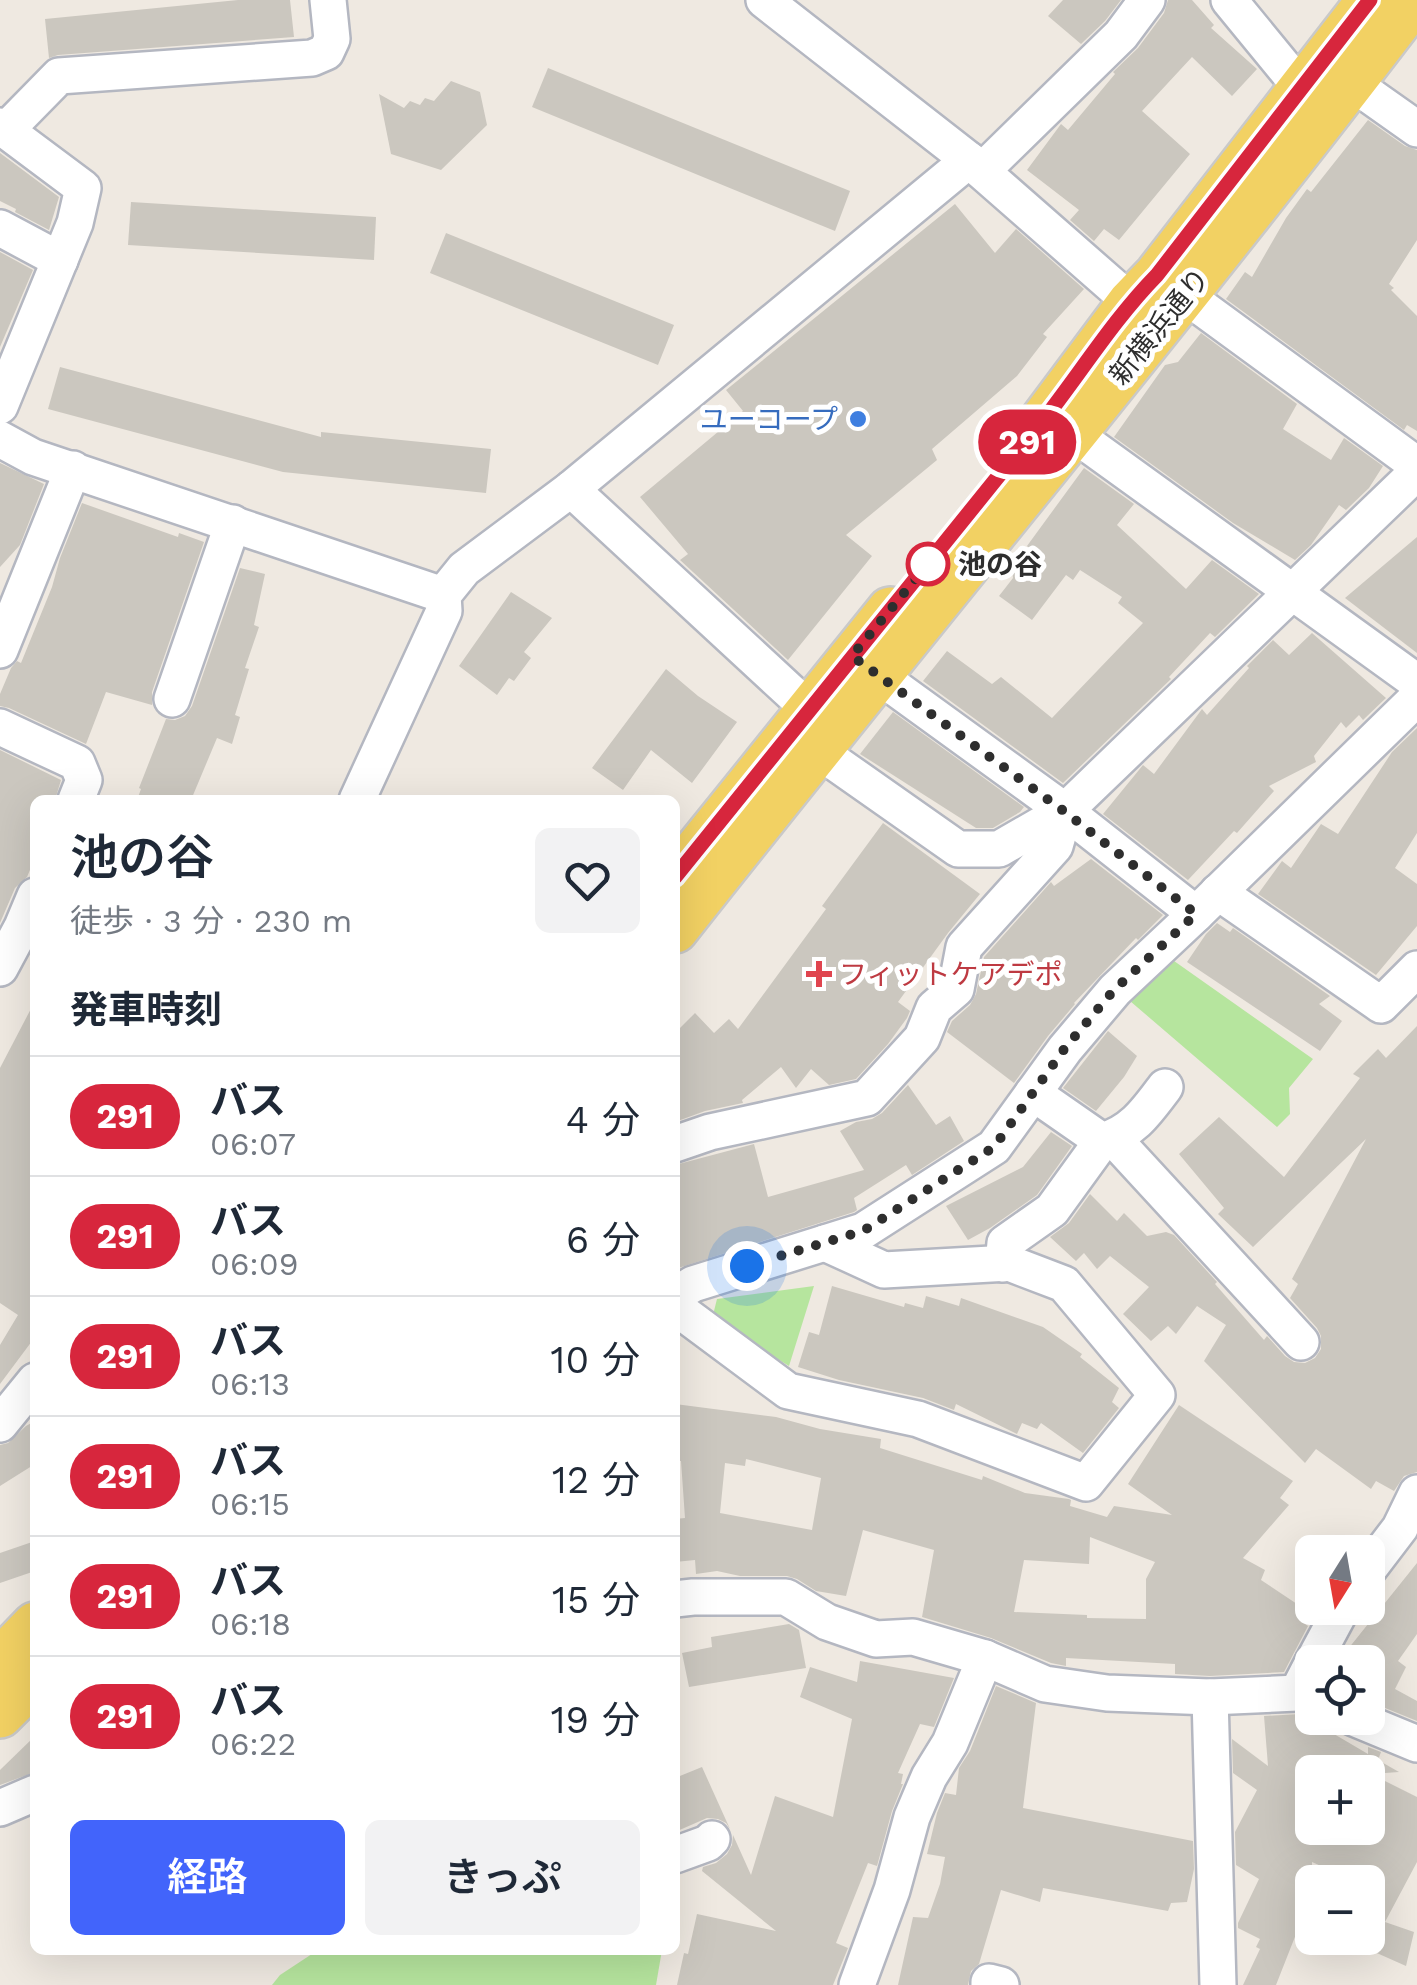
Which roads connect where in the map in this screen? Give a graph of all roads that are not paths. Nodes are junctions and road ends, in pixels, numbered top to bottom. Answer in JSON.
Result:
{"nodes":[{"id":1,"x":328,"y":0,"type":"edge"},
{"id":2,"x":764,"y":0,"type":"edge"},
{"id":3,"x":1147,"y":0,"type":"edge"},
{"id":4,"x":1229,"y":0,"type":"edge"},
{"id":5,"x":1370,"y":0,"type":"edge"},
{"id":6,"x":1414,"y":0,"type":"edge"},
{"id":7,"x":1352,"y":82,"type":"junction"},
{"id":8,"x":1302,"y":89,"type":"junction"},
{"id":9,"x":3,"y":128,"type":"edge"},
{"id":10,"x":1417,"y":129,"type":"edge"},
{"id":11,"x":976,"y":166,"type":"junction"},
{"id":12,"x":0,"y":228,"type":"edge"},
{"id":13,"x":60,"y":260,"type":"junction"},
{"id":14,"x":1158,"y":299,"type":"junction"},
{"id":15,"x":0,"y":406,"type":"edge"},
{"id":16,"x":1061,"y":424,"type":"junction"},
{"id":17,"x":0,"y":439,"type":"edge"},
{"id":18,"x":73,"y":469,"type":"junction"},
{"id":19,"x":1417,"y":469,"type":"edge"},
{"id":20,"x":571,"y":489,"type":"junction"},
{"id":21,"x":233,"y":524,"type":"junction"},
{"id":22,"x":1294,"y":591,"type":"junction"},
{"id":23,"x":443,"y":595,"type":"junction"},
{"id":24,"x":0,"y":650,"type":"edge"},
{"id":25,"x":865,"y":666,"type":"junction"},
{"id":26,"x":1417,"y":682,"type":"edge"},
{"id":27,"x":172,"y":698,"type":"dead end"},
{"id":28,"x":1417,"y":698,"type":"edge"},
{"id":29,"x":0,"y":727,"type":"edge"},
{"id":30,"x":813,"y":729,"type":"junction"},
{"id":31,"x":78,"y":795,"type":"edge"},
{"id":32,"x":359,"y":795,"type":"edge"},
{"id":33,"x":1065,"y":812,"type":"junction"},
{"id":34,"x":680,"y":872,"type":"edge"},
{"id":35,"x":1207,"y":903,"type":"junction"},
{"id":36,"x":30,"y":908,"type":"edge"},
{"id":37,"x":680,"y":923,"type":"edge"},
{"id":38,"x":0,"y":968,"type":"edge"},
{"id":39,"x":1417,"y":969,"type":"edge"},
{"id":40,"x":1165,"y":1087,"type":"dead end"},
{"id":41,"x":1033,"y":1093,"type":"junction"},
{"id":42,"x":1108,"y":1139,"type":"junction"},
{"id":43,"x":680,"y":1142,"type":"edge"},
{"id":44,"x":825,"y":1243,"type":"junction"},
{"id":45,"x":1003,"y":1264,"type":"junction"},
{"id":46,"x":680,"y":1292,"type":"edge"},
{"id":47,"x":680,"y":1310,"type":"edge"},
{"id":48,"x":1301,"y":1342,"type":"dead end"},
{"id":49,"x":30,"y":1388,"type":"edge"},
{"id":50,"x":0,"y":1424,"type":"edge"},
{"id":51,"x":1417,"y":1494,"type":"edge"},
{"id":52,"x":1385,"y":1548,"type":"edge"},
{"id":53,"x":680,"y":1599,"type":"edge"},
{"id":54,"x":30,"y":1630,"type":"edge"},
{"id":55,"x":985,"y":1658,"type":"junction"},
{"id":56,"x":0,"y":1662,"type":"edge"},
{"id":57,"x":1295,"y":1682,"type":"edge"},
{"id":58,"x":30,"y":1685,"type":"edge"},
{"id":59,"x":1210,"y":1697,"type":"junction"},
{"id":60,"x":0,"y":1714,"type":"edge"},
{"id":61,"x":1385,"y":1731,"type":"edge"},
{"id":62,"x":1417,"y":1744,"type":"edge"},
{"id":63,"x":30,"y":1796,"type":"edge"},
{"id":64,"x":0,"y":1808,"type":"edge"},
{"id":65,"x":712,"y":1839,"type":"dead end"},
{"id":66,"x":680,"y":1853,"type":"edge"},
{"id":67,"x":857,"y":1985,"type":"edge"},
{"id":68,"x":988,"y":1985,"type":"edge"},
{"id":69,"x":1001,"y":1985,"type":"edge"},
{"id":70,"x":1218,"y":1985,"type":"edge"}],
"edges":[{"from":1,"to":9,"type":"street"},
{"from":2,"to":11,"type":"street"},
{"from":3,"to":11,"type":"street"},
{"from":4,"to":8,"type":"street"},
{"from":5,"to":8,"type":"main road","name":"新横浜通り"},
{"from":6,"to":7,"type":"main road","name":"新横浜通り"},
{"from":7,"to":10,"type":"street"},
{"from":7,"to":14,"type":"main road","name":"新横浜通り"},
{"from":8,"to":14,"type":"main road","name":"新横浜通り"},
{"from":9,"to":13,"type":"street"},
{"from":11,"to":14,"type":"street"},
{"from":11,"to":20,"type":"street"},
{"from":12,"to":13,"type":"street"},
{"from":13,"to":15,"type":"street"},
{"from":14,"to":16,"type":"main road","name":"新横浜通り"},
{"from":14,"to":19,"type":"street"},
{"from":16,"to":22,"type":"street"},
{"from":16,"to":25,"type":"main road","name":"新横浜通り"},
{"from":17,"to":18,"type":"street"},
{"from":18,"to":21,"type":"street"},
{"from":18,"to":24,"type":"street"},
{"from":19,"to":22,"type":"street"},
{"from":20,"to":23,"type":"street"},
{"from":20,"to":30,"type":"street"},
{"from":21,"to":23,"type":"street"},
{"from":21,"to":27,"type":"street"},
{"from":22,"to":26,"type":"street"},
{"from":22,"to":33,"type":"street"},
{"from":23,"to":32,"type":"street"},
{"from":25,"to":30,"type":"main road","name":"新横浜通り"},
{"from":25,"to":33,"type":"street"},
{"from":28,"to":35,"type":"street"},
{"from":29,"to":31,"type":"street"},
{"from":30,"to":33,"type":"street"},
{"from":30,"to":34,"type":"main road","name":"新横浜通り"},
{"from":30,"to":37,"type":"main road","name":"新横浜通り"},
{"from":33,"to":35,"type":"street"},
{"from":33,"to":43,"type":"street"},
{"from":35,"to":39,"type":"street"},
{"from":35,"to":41,"type":"street"},
{"from":36,"to":38,"type":"street"},
{"from":40,"to":42,"type":"street"},
{"from":41,"to":42,"type":"street"},
{"from":41,"to":44,"type":"street"},
{"from":42,"to":45,"type":"street"},
{"from":42,"to":48,"type":"street"},
{"from":44,"to":45,"type":"street"},
{"from":44,"to":46,"type":"street"},
{"from":45,"to":47,"type":"street"},
{"from":49,"to":50,"type":"street"},
{"from":51,"to":52,"type":"street"},
{"from":53,"to":55,"type":"street"},
{"from":54,"to":56,"type":"main road"},
{"from":55,"to":59,"type":"street"},
{"from":55,"to":67,"type":"street"},
{"from":57,"to":59,"type":"street"},
{"from":58,"to":60,"type":"main road"},
{"from":59,"to":70,"type":"street"},
{"from":61,"to":62,"type":"street"},
{"from":63,"to":64,"type":"street"},
{"from":65,"to":66,"type":"street"},
{"from":68,"to":69,"type":"street"}]}
